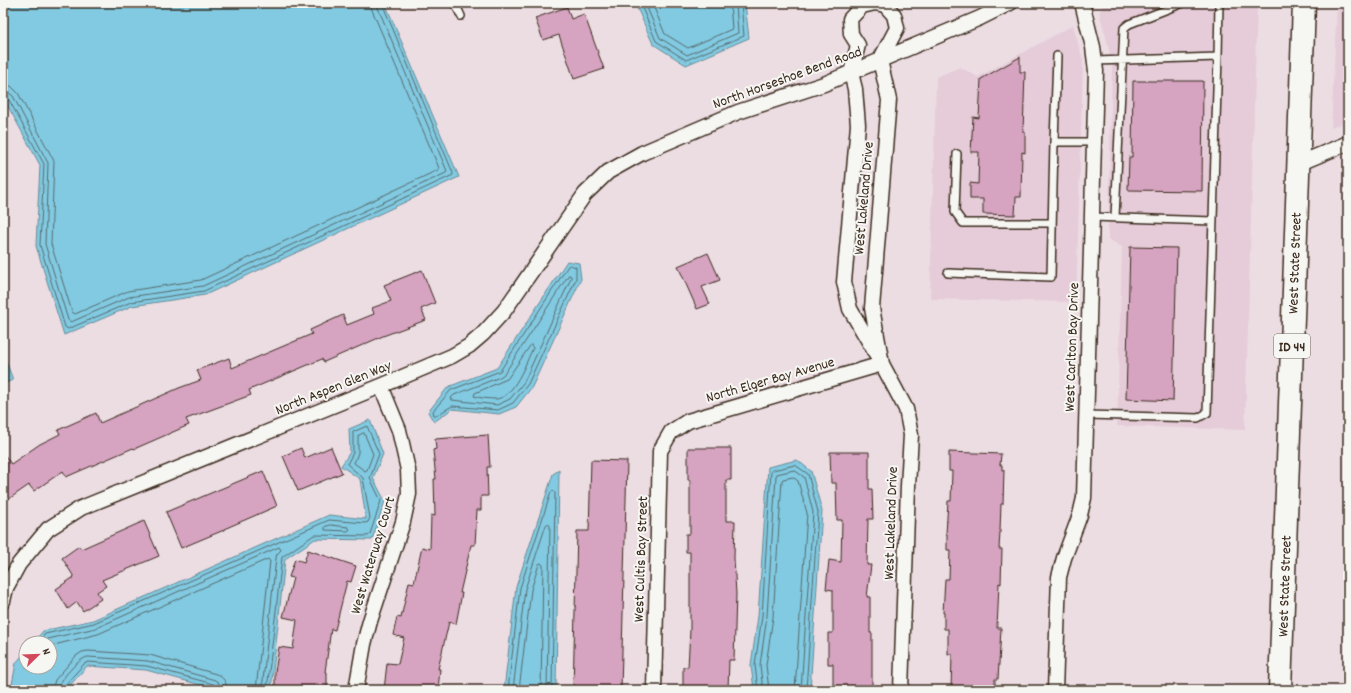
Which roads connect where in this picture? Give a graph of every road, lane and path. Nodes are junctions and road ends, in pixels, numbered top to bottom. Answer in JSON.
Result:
{"nodes":[{"id":1,"x":455,"y":3,"type":"edge"},
{"id":2,"x":875,"y":3,"type":"edge"},
{"id":3,"x":1010,"y":3,"type":"edge"},
{"id":4,"x":1082,"y":3,"type":"edge"},
{"id":5,"x":1183,"y":3,"type":"edge"},
{"id":6,"x":1219,"y":3,"type":"edge"},
{"id":7,"x":1305,"y":4,"type":"edge"},
{"id":8,"x":461,"y":16,"type":"dead end"},
{"id":9,"x":1057,"y":56,"type":"dead end"},
{"id":10,"x":1218,"y":58,"type":"junction"},
{"id":11,"x":880,"y":60,"type":"junction"},
{"id":12,"x":1123,"y":60,"type":"junction"},
{"id":13,"x":1095,"y":61,"type":"junction"},
{"id":14,"x":851,"y":73,"type":"junction"},
{"id":15,"x":1054,"y":142,"type":"junction"},
{"id":16,"x":1094,"y":142,"type":"junction"},
{"id":17,"x":1348,"y":143,"type":"edge"},
{"id":18,"x":642,"y":153,"type":"joint"},
{"id":19,"x":956,"y":154,"type":"dead end"},
{"id":20,"x":1298,"y":164,"type":"junction"},
{"id":21,"x":1092,"y":217,"type":"junction"},
{"id":22,"x":1115,"y":217,"type":"junction"},
{"id":23,"x":1213,"y":221,"type":"junction"},
{"id":24,"x":1052,"y":223,"type":"junction"},
{"id":25,"x":948,"y":273,"type":"dead end"},
{"id":26,"x":882,"y":364,"type":"junction"},
{"id":27,"x":381,"y":386,"type":"junction"},
{"id":28,"x":1087,"y":415,"type":"junction"},
{"id":29,"x":671,"y":432,"type":"joint"},
{"id":30,"x":3,"y":601,"type":"edge"},
{"id":31,"x":356,"y":690,"type":"edge"},
{"id":32,"x":654,"y":690,"type":"edge"},
{"id":33,"x":901,"y":690,"type":"edge"},
{"id":34,"x":1056,"y":690,"type":"edge"},
{"id":35,"x":1280,"y":690,"type":"edge"}],
"edges":[{"from":1,"to":8,"type":"lane"},
{"from":2,"to":11,"type":"street"},
{"from":2,"to":14,"type":"street"},
{"from":3,"to":11,"type":"street","name":"North Horseshoe Bend Road"},
{"from":4,"to":13,"type":"street","name":"West Carlton Bay Drive"},
{"from":5,"to":12,"type":"lane"},
{"from":6,"to":10,"type":"lane"},
{"from":7,"to":20,"type":"main road","name":"West State Street","number":"ID 44"},
{"from":9,"to":15,"type":"lane"},
{"from":10,"to":12,"type":"lane"},
{"from":10,"to":23,"type":"lane"},
{"from":11,"to":14,"type":"street","name":"North Horseshoe Bend Road"},
{"from":11,"to":26,"type":"street","name":"West Lakeland Drive"},
{"from":12,"to":13,"type":"lane"},
{"from":12,"to":22,"type":"lane"},
{"from":13,"to":16,"type":"street","name":"West Carlton Bay Drive"},
{"from":14,"to":18,"type":"street","name":"North Horseshoe Bend Road"},
{"from":14,"to":26,"type":"street","name":"West Lakeland Drive"},
{"from":15,"to":16,"type":"lane"},
{"from":15,"to":24,"type":"lane"},
{"from":16,"to":21,"type":"street","name":"West Carlton Bay Drive"},
{"from":17,"to":20,"type":"street"},
{"from":18,"to":27,"type":"street","name":"North Aspen Glen Way"},
{"from":19,"to":24,"type":"lane"},
{"from":20,"to":35,"type":"main road","name":"West State Street","number":"ID 44"},
{"from":21,"to":22,"type":"lane"},
{"from":21,"to":28,"type":"street","name":"West Carlton Bay Drive"},
{"from":22,"to":23,"type":"lane"},
{"from":23,"to":28,"type":"lane"},
{"from":24,"to":25,"type":"lane"},
{"from":26,"to":29,"type":"street","name":"North Elger Bay Avenue"},
{"from":26,"to":33,"type":"street","name":"West Lakeland Drive"},
{"from":27,"to":30,"type":"street","name":"North Aspen Glen Way"},
{"from":27,"to":31,"type":"street","name":"West Waterway Court"},
{"from":28,"to":34,"type":"street","name":"West Carlton Bay Drive"},
{"from":29,"to":32,"type":"street","name":"West Cultis Bay Street"}]}
